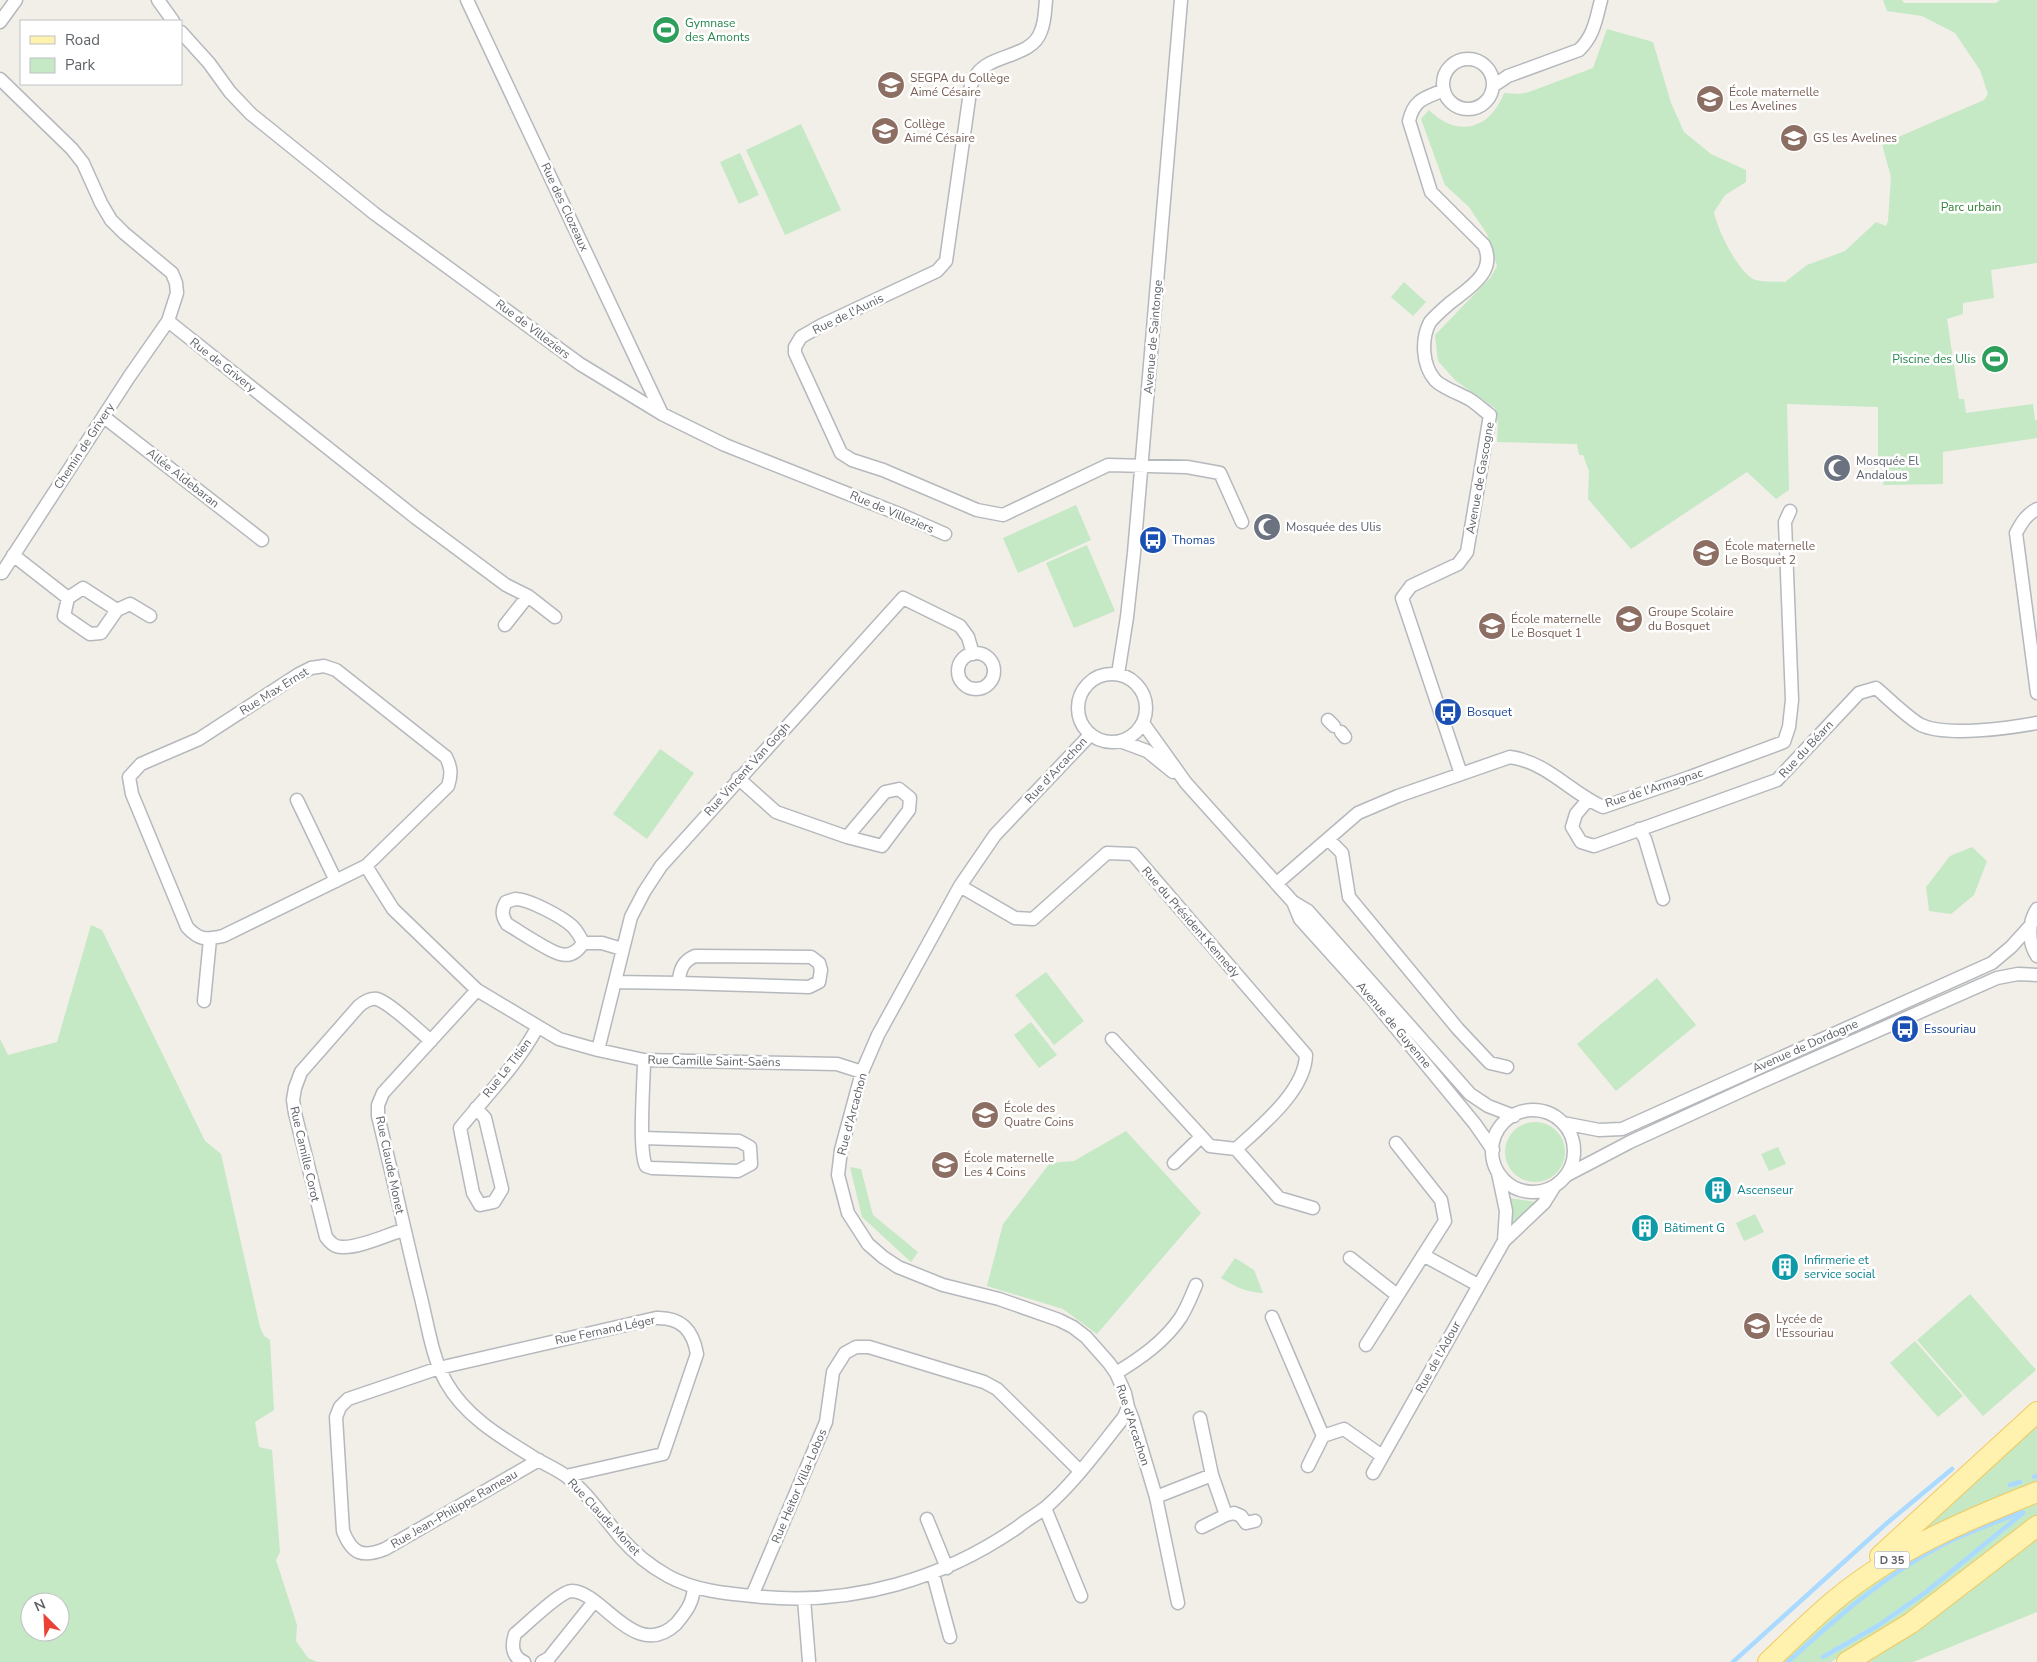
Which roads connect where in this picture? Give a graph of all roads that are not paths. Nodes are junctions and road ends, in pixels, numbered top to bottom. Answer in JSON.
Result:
{"nodes":[{"id":1,"x":158,"y":0,"type":"edge"},
{"id":2,"x":467,"y":0,"type":"edge"},
{"id":3,"x":1046,"y":0,"type":"edge"},
{"id":4,"x":1181,"y":0,"type":"edge"},
{"id":5,"x":1601,"y":0,"type":"edge"},
{"id":6,"x":9,"y":4,"type":"edge"},
{"id":7,"x":172,"y":20,"type":"edge"},
{"id":8,"x":0,"y":22,"type":"edge"},
{"id":9,"x":182,"y":33,"type":"edge"},
{"id":10,"x":0,"y":79,"type":"edge"},
{"id":11,"x":1493,"y":86,"type":"junction"},
{"id":12,"x":1444,"y":90,"type":"junction"},
{"id":13,"x":168,"y":321,"type":"junction"},
{"id":14,"x":662,"y":414,"type":"junction"},
{"id":15,"x":104,"y":417,"type":"junction"},
{"id":16,"x":1142,"y":465,"type":"junction"},
{"id":17,"x":2037,"y":509,"type":"edge"},
{"id":18,"x":1790,"y":512,"type":"dead end"},
{"id":19,"x":1242,"y":522,"type":"dead end"},
{"id":20,"x":945,"y":534,"type":"dead end"},
{"id":21,"x":262,"y":540,"type":"dead end"},
{"id":22,"x":13,"y":555,"type":"junction"},
{"id":23,"x":2,"y":573,"type":"dead end"},
{"id":24,"x":528,"y":596,"type":"junction"},
{"id":25,"x":68,"y":598,"type":"junction"},
{"id":26,"x":117,"y":610,"type":"junction"},
{"id":27,"x":150,"y":616,"type":"dead end"},
{"id":28,"x":554,"y":617,"type":"dead end"},
{"id":29,"x":505,"y":625,"type":"dead end"},
{"id":30,"x":973,"y":654,"type":"dead end"},
{"id":31,"x":1118,"y":674,"type":"junction"},
{"id":32,"x":2037,"y":693,"type":"edge"},
{"id":33,"x":1143,"y":723,"type":"junction"},
{"id":34,"x":2037,"y":723,"type":"edge"},
{"id":35,"x":1090,"y":734,"type":"junction"},
{"id":36,"x":1120,"y":741,"type":"junction"},
{"id":37,"x":1461,"y":774,"type":"junction"},
{"id":38,"x":738,"y":778,"type":"junction"},
{"id":39,"x":1186,"y":783,"type":"junction"},
{"id":40,"x":297,"y":800,"type":"dead end"},
{"id":41,"x":1588,"y":800,"type":"junction"},
{"id":42,"x":1640,"y":829,"type":"junction"},
{"id":43,"x":847,"y":837,"type":"junction"},
{"id":44,"x":1328,"y":839,"type":"junction"},
{"id":45,"x":366,"y":866,"type":"junction"},
{"id":46,"x":336,"y":881,"type":"junction"},
{"id":47,"x":1277,"y":883,"type":"junction"},
{"id":48,"x":960,"y":886,"type":"junction"},
{"id":49,"x":1662,"y":899,"type":"dead end"},
{"id":50,"x":1293,"y":902,"type":"junction"},
{"id":51,"x":2037,"y":909,"type":"edge"},
{"id":52,"x":2031,"y":925,"type":"junction"},
{"id":53,"x":210,"y":939,"type":"junction"},
{"id":54,"x":583,"y":943,"type":"junction"},
{"id":55,"x":622,"y":949,"type":"junction"},
{"id":56,"x":2037,"y":956,"type":"edge"},
{"id":57,"x":2037,"y":975,"type":"edge"},
{"id":58,"x":615,"y":982,"type":"junction"},
{"id":59,"x":680,"y":983,"type":"junction"},
{"id":60,"x":477,"y":990,"type":"junction"},
{"id":61,"x":204,"y":1001,"type":"dead end"},
{"id":62,"x":537,"y":1028,"type":"junction"},
{"id":63,"x":1112,"y":1039,"type":"dead end"},
{"id":64,"x":431,"y":1041,"type":"junction"},
{"id":65,"x":598,"y":1050,"type":"junction"},
{"id":66,"x":644,"y":1060,"type":"junction"},
{"id":67,"x":1508,"y":1067,"type":"dead end"},
{"id":68,"x":862,"y":1072,"type":"junction"},
{"id":69,"x":476,"y":1108,"type":"junction"},
{"id":70,"x":1514,"y":1116,"type":"junction"},
{"id":71,"x":1563,"y":1123,"type":"junction"},
{"id":72,"x":1201,"y":1137,"type":"junction"},
{"id":73,"x":643,"y":1138,"type":"junction"},
{"id":74,"x":1396,"y":1143,"type":"dead end"},
{"id":75,"x":1236,"y":1149,"type":"junction"},
{"id":76,"x":1493,"y":1150,"type":"junction"},
{"id":77,"x":1174,"y":1163,"type":"dead end"},
{"id":78,"x":1498,"y":1173,"type":"junction"},
{"id":79,"x":1567,"y":1175,"type":"junction"},
{"id":80,"x":1554,"y":1187,"type":"junction"},
{"id":81,"x":1313,"y":1208,"type":"dead end"},
{"id":82,"x":404,"y":1230,"type":"junction"},
{"id":83,"x":1504,"y":1241,"type":"junction"},
{"id":84,"x":1423,"y":1255,"type":"junction"},
{"id":85,"x":1350,"y":1258,"type":"dead end"},
{"id":86,"x":1196,"y":1285,"type":"dead end"},
{"id":87,"x":1478,"y":1285,"type":"junction"},
{"id":88,"x":1397,"y":1295,"type":"junction"},
{"id":89,"x":1272,"y":1317,"type":"dead end"},
{"id":90,"x":1366,"y":1345,"type":"dead end"},
{"id":91,"x":439,"y":1368,"type":"junction"},
{"id":92,"x":1116,"y":1373,"type":"junction"},
{"id":93,"x":1128,"y":1408,"type":"junction"},
{"id":94,"x":2037,"y":1412,"type":"edge"},
{"id":95,"x":1200,"y":1418,"type":"dead end"},
{"id":96,"x":1323,"y":1436,"type":"junction"},
{"id":97,"x":1382,"y":1456,"type":"junction"},
{"id":98,"x":539,"y":1460,"type":"junction"},
{"id":99,"x":1308,"y":1466,"type":"dead end"},
{"id":100,"x":1080,"y":1472,"type":"junction"},
{"id":101,"x":1373,"y":1473,"type":"dead end"},
{"id":102,"x":1212,"y":1475,"type":"junction"},
{"id":103,"x":566,"y":1476,"type":"junction"},
{"id":104,"x":2037,"y":1492,"type":"edge"},
{"id":105,"x":1156,"y":1497,"type":"junction"},
{"id":106,"x":1045,"y":1508,"type":"junction"},
{"id":107,"x":1226,"y":1515,"type":"junction"},
{"id":108,"x":927,"y":1519,"type":"dead end"},
{"id":109,"x":1255,"y":1521,"type":"dead end"},
{"id":110,"x":2037,"y":1526,"type":"edge"},
{"id":111,"x":1202,"y":1527,"type":"dead end"},
{"id":112,"x":947,"y":1568,"type":"junction"},
{"id":113,"x":933,"y":1574,"type":"junction"},
{"id":114,"x":694,"y":1587,"type":"junction"},
{"id":115,"x":752,"y":1596,"type":"junction"},
{"id":116,"x":1082,"y":1596,"type":"dead end"},
{"id":117,"x":804,"y":1599,"type":"junction"},
{"id":118,"x":1836,"y":1600,"type":"junction"},
{"id":119,"x":593,"y":1603,"type":"junction"},
{"id":120,"x":1178,"y":1603,"type":"dead end"},
{"id":121,"x":950,"y":1637,"type":"dead end"},
{"id":122,"x":809,"y":1661,"type":"edge"},
{"id":123,"x":524,"y":1662,"type":"edge"},
{"id":124,"x":542,"y":1662,"type":"edge"},
{"id":125,"x":1768,"y":1662,"type":"edge"},
{"id":126,"x":1848,"y":1662,"type":"edge"}],
"edges":[{"from":1,"to":7,"type":"street"},
{"from":2,"to":14,"type":"street","name":"Rue des Clozeaux"},
{"from":3,"to":16,"type":"street","name":"Rue de l'Aunis"},
{"from":4,"to":16,"type":"street","name":"Avenue de Saintonge"},
{"from":5,"to":11,"type":"street"},
{"from":6,"to":8,"type":"street"},
{"from":9,"to":14,"type":"street","name":"Rue de Villeziers"},
{"from":10,"to":13,"type":"street"},
{"from":11,"to":12,"type":"street"},
{"from":11,"to":12,"type":"street"},
{"from":12,"to":37,"type":"street","name":"Avenue de Gascogne"},
{"from":13,"to":15,"type":"street","name":"Chemin de Grivery"},
{"from":13,"to":24,"type":"street","name":"Rue de Grivery"},
{"from":14,"to":20,"type":"street","name":"Rue de Villeziers"},
{"from":15,"to":21,"type":"street","name":"Allée Aldebaran"},
{"from":15,"to":22,"type":"street","name":"Chemin de Grivery"},
{"from":16,"to":19,"type":"street","name":"Rue de l'Aunis"},
{"from":16,"to":31,"type":"street","name":"Avenue de Saintonge"},
{"from":17,"to":32,"type":"street"},
{"from":18,"to":41,"type":"street","name":"Rue de l'Armagnac"},
{"from":22,"to":23,"type":"street","name":"Chemin de Grivery"},
{"from":22,"to":25,"type":"street"},
{"from":24,"to":28,"type":"street","name":"Rue de Grivery"},
{"from":24,"to":29,"type":"street"},
{"from":25,"to":26,"type":"street"},
{"from":25,"to":26,"type":"street"},
{"from":26,"to":27,"type":"street"},
{"from":30,"to":38,"type":"street","name":"Rue Vincent Van Gogh"},
{"from":31,"to":33,"type":"street"},
{"from":31,"to":35,"type":"street"},
{"from":33,"to":36,"type":"street"},
{"from":33,"to":39,"type":"street","name":"Avenue de Guyenne"},
{"from":34,"to":42,"type":"street","name":"Rue du Béarn"},
{"from":35,"to":36,"type":"street"},
{"from":35,"to":48,"type":"street","name":"Rue d'Arcachon"},
{"from":36,"to":39,"type":"street","name":"Avenue de Guyenne"},
{"from":37,"to":41,"type":"street","name":"Rue de l'Armagnac"},
{"from":37,"to":44,"type":"street","name":"Rue de l'Armagnac"},
{"from":38,"to":43,"type":"street"},
{"from":38,"to":55,"type":"street","name":"Rue Vincent Van Gogh"},
{"from":39,"to":47,"type":"street","name":"Avenue de Guyenne"},
{"from":40,"to":46,"type":"street"},
{"from":41,"to":42,"type":"street","name":"Rue du Béarn"},
{"from":42,"to":49,"type":"street"},
{"from":43,"to":43,"type":"street"},
{"from":44,"to":47,"type":"street","name":"Rue de l'Armagnac"},
{"from":44,"to":67,"type":"street"},
{"from":45,"to":46,"type":"street","name":"Rue Max Ernst"},
{"from":45,"to":53,"type":"street","name":"Rue Max Ernst"},
{"from":45,"to":60,"type":"street","name":"Rue Camille Saint-Saëns"},
{"from":46,"to":53,"type":"street","name":"Rue Max Ernst"},
{"from":47,"to":50,"type":"street","name":"Avenue de Guyenne"},
{"from":48,"to":68,"type":"street","name":"Rue d'Arcachon"},
{"from":48,"to":75,"type":"street","name":"Rue du Président Kennedy"},
{"from":50,"to":70,"type":"street","name":"Avenue de Guyenne"},
{"from":50,"to":76,"type":"street","name":"Avenue de Guyenne"},
{"from":51,"to":52,"type":"street"},
{"from":52,"to":56,"type":"street"},
{"from":52,"to":71,"type":"street","name":"Avenue de Dordogne"},
{"from":53,"to":61,"type":"street"},
{"from":54,"to":54,"type":"street"},
{"from":54,"to":55,"type":"street"},
{"from":55,"to":58,"type":"street","name":"Rue Vincent Van Gogh"},
{"from":57,"to":79,"type":"street","name":"Avenue de Dordogne"},
{"from":58,"to":59,"type":"street"},
{"from":58,"to":65,"type":"street","name":"Rue Vincent Van Gogh"},
{"from":59,"to":59,"type":"street"},
{"from":60,"to":62,"type":"street","name":"Rue Camille Saint-Saëns"},
{"from":60,"to":64,"type":"street","name":"Rue Claude Monet"},
{"from":62,"to":65,"type":"street","name":"Rue Camille Saint-Saëns"},
{"from":62,"to":69,"type":"street","name":"Rue Le Titien"},
{"from":63,"to":72,"type":"street"},
{"from":64,"to":82,"type":"street","name":"Rue Claude Monet"},
{"from":64,"to":82,"type":"street","name":"Rue Camille Corot"},
{"from":65,"to":66,"type":"street","name":"Rue Camille Saint-Saëns"},
{"from":66,"to":68,"type":"street","name":"Rue Camille Saint-Saëns"},
{"from":66,"to":73,"type":"street"},
{"from":68,"to":92,"type":"street","name":"Rue d'Arcachon"},
{"from":69,"to":69,"type":"street","name":"Rue Le Titien"},
{"from":70,"to":71,"type":"street"},
{"from":70,"to":76,"type":"street"},
{"from":71,"to":79,"type":"street"},
{"from":72,"to":75,"type":"street"},
{"from":72,"to":77,"type":"street"},
{"from":73,"to":73,"type":"street"},
{"from":74,"to":84,"type":"street"},
{"from":75,"to":81,"type":"street"},
{"from":76,"to":78,"type":"street"},
{"from":78,"to":80,"type":"street"},
{"from":78,"to":83,"type":"street","name":"Rue de l'Adour"},
{"from":79,"to":80,"type":"street"},
{"from":80,"to":83,"type":"street","name":"Rue de l'Adour"},
{"from":82,"to":91,"type":"street","name":"Rue Claude Monet"},
{"from":83,"to":87,"type":"street","name":"Rue de l'Adour"},
{"from":84,"to":87,"type":"street"},
{"from":84,"to":88,"type":"street"},
{"from":85,"to":88,"type":"street"},
{"from":86,"to":92,"type":"street"},
{"from":87,"to":97,"type":"street","name":"Rue de l'Adour"},
{"from":88,"to":90,"type":"street"},
{"from":89,"to":96,"type":"street"},
{"from":91,"to":98,"type":"street","name":"Rue Claude Monet"},
{"from":91,"to":98,"type":"street","name":"Rue Jean-Philippe Rameau"},
{"from":91,"to":103,"type":"street","name":"Rue Fernand Léger"},
{"from":92,"to":93,"type":"street","name":"Rue d'Arcachon"},
{"from":93,"to":100,"type":"street","name":"Rue Claude Monet"},
{"from":93,"to":105,"type":"street","name":"Rue d'Arcachon"},
{"from":94,"to":118,"type":"main road"},
{"from":95,"to":102,"type":"street"},
{"from":96,"to":97,"type":"street"},
{"from":96,"to":99,"type":"street"},
{"from":97,"to":101,"type":"street","name":"Rue de l'Adour"},
{"from":98,"to":103,"type":"street","name":"Rue Claude Monet"},
{"from":100,"to":106,"type":"street","name":"Rue Claude Monet"},
{"from":100,"to":115,"type":"street","name":"Rue Heitor Villa-Lobos"},
{"from":102,"to":105,"type":"street"},
{"from":102,"to":107,"type":"street"},
{"from":103,"to":114,"type":"street","name":"Rue Claude Monet"},
{"from":104,"to":118,"type":"main road","number":"D 35"},
{"from":105,"to":120,"type":"street","name":"Rue d'Arcachon"},
{"from":106,"to":112,"type":"street","name":"Rue Claude Monet"},
{"from":106,"to":116,"type":"street"},
{"from":107,"to":109,"type":"street"},
{"from":107,"to":111,"type":"street"},
{"from":108,"to":112,"type":"street"},
{"from":110,"to":126,"type":"main road"},
{"from":112,"to":113,"type":"street","name":"Rue Claude Monet"},
{"from":113,"to":117,"type":"street","name":"Rue Claude Monet"},
{"from":113,"to":121,"type":"street"},
{"from":114,"to":115,"type":"street","name":"Rue Claude Monet"},
{"from":114,"to":119,"type":"street"},
{"from":115,"to":117,"type":"street","name":"Rue Claude Monet"},
{"from":117,"to":122,"type":"street"},
{"from":118,"to":125,"type":"main road","number":"D 35"},
{"from":119,"to":123,"type":"street"},
{"from":119,"to":124,"type":"street"}]}
